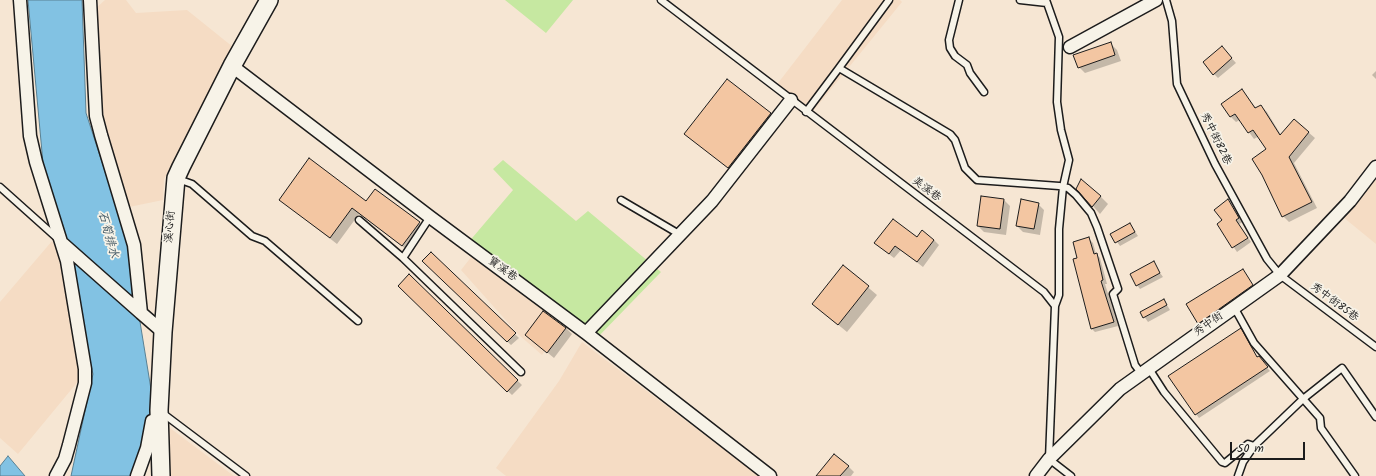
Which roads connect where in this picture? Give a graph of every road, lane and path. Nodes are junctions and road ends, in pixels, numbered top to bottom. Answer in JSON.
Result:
{"nodes":[{"id":1,"x":20,"y":0,"type":"edge"},
{"id":2,"x":90,"y":0,"type":"edge"},
{"id":3,"x":270,"y":0,"type":"edge"},
{"id":4,"x":661,"y":0,"type":"edge"},
{"id":5,"x":889,"y":0,"type":"edge"},
{"id":6,"x":959,"y":0,"type":"edge"},
{"id":7,"x":1020,"y":0,"type":"edge"},
{"id":8,"x":1156,"y":0,"type":"edge"},
{"id":9,"x":1166,"y":0,"type":"edge"},
{"id":10,"x":1046,"y":2,"type":"edge"},
{"id":11,"x":1070,"y":47,"type":"dead end"},
{"id":12,"x":232,"y":66,"type":"junction"},
{"id":13,"x":839,"y":68,"type":"junction"},
{"id":14,"x":984,"y":92,"type":"dead end"},
{"id":15,"x":791,"y":100,"type":"junction"},
{"id":16,"x":806,"y":112,"type":"junction"},
{"id":17,"x":1376,"y":167,"type":"edge"},
{"id":18,"x":176,"y":178,"type":"junction"},
{"id":19,"x":0,"y":187,"type":"edge"},
{"id":20,"x":1064,"y":187,"type":"junction"},
{"id":21,"x":621,"y":200,"type":"dead end"},
{"id":22,"x":430,"y":217,"type":"junction"},
{"id":23,"x":359,"y":220,"type":"dead end"},
{"id":24,"x":679,"y":234,"type":"junction"},
{"id":25,"x":63,"y":244,"type":"junction"},
{"id":26,"x":403,"y":258,"type":"junction"},
{"id":27,"x":1280,"y":275,"type":"junction"},
{"id":28,"x":1055,"y":306,"type":"junction"},
{"id":29,"x":1234,"y":307,"type":"junction"},
{"id":30,"x":141,"y":313,"type":"junction"},
{"id":31,"x":358,"y":321,"type":"dead end"},
{"id":32,"x":163,"y":332,"type":"junction"},
{"id":33,"x":586,"y":333,"type":"junction"},
{"id":34,"x":1376,"y":347,"type":"edge"},
{"id":35,"x":1145,"y":370,"type":"junction"},
{"id":36,"x":521,"y":372,"type":"dead end"},
{"id":37,"x":1303,"y":399,"type":"junction"},
{"id":38,"x":159,"y":415,"type":"junction"},
{"id":39,"x":1376,"y":417,"type":"edge"},
{"id":40,"x":1254,"y":446,"type":"junction"},
{"id":41,"x":1049,"y":459,"type":"junction"},
{"id":42,"x":56,"y":476,"type":"edge"},
{"id":43,"x":137,"y":476,"type":"edge"},
{"id":44,"x":161,"y":476,"type":"edge"},
{"id":45,"x":246,"y":476,"type":"edge"},
{"id":46,"x":770,"y":476,"type":"edge"},
{"id":47,"x":1036,"y":476,"type":"edge"},
{"id":48,"x":1071,"y":476,"type":"edge"},
{"id":49,"x":1238,"y":476,"type":"edge"},
{"id":50,"x":1355,"y":476,"type":"edge"}],
"edges":[{"from":1,"to":25,"type":"street"},
{"from":2,"to":30,"type":"street"},
{"from":3,"to":12,"type":"street","name":"溪心街"},
{"from":4,"to":15,"type":"lane","name":"美溪巷"},
{"from":5,"to":13,"type":"lane"},
{"from":6,"to":14,"type":"lane"},
{"from":7,"to":10,"type":"lane"},
{"from":8,"to":11,"type":"street"},
{"from":9,"to":27,"type":"lane","name":"秀中街82巷"},
{"from":10,"to":20,"type":"lane"},
{"from":12,"to":18,"type":"street","name":"溪心街"},
{"from":12,"to":22,"type":"street","name":"寶溪巷"},
{"from":13,"to":16,"type":"lane"},
{"from":13,"to":20,"type":"lane"},
{"from":15,"to":16,"type":"lane","name":"美溪巷"},
{"from":15,"to":24,"type":"street"},
{"from":16,"to":28,"type":"lane","name":"美溪巷"},
{"from":17,"to":27,"type":"street","name":"秀中街"},
{"from":18,"to":31,"type":"lane"},
{"from":18,"to":32,"type":"street","name":"溪心街"},
{"from":19,"to":25,"type":"lane"},
{"from":20,"to":28,"type":"lane"},
{"from":20,"to":35,"type":"lane"},
{"from":21,"to":24,"type":"lane"},
{"from":22,"to":26,"type":"lane"},
{"from":22,"to":33,"type":"street","name":"寶溪巷"},
{"from":23,"to":26,"type":"lane"},
{"from":24,"to":33,"type":"street"},
{"from":25,"to":30,"type":"street"},
{"from":25,"to":42,"type":"street"},
{"from":26,"to":36,"type":"lane"},
{"from":27,"to":29,"type":"street","name":"秀中街"},
{"from":27,"to":34,"type":"lane","name":"秀中街85巷"},
{"from":28,"to":41,"type":"lane"},
{"from":29,"to":35,"type":"street","name":"秀中街"},
{"from":29,"to":37,"type":"lane"},
{"from":30,"to":32,"type":"street"},
{"from":32,"to":38,"type":"street","name":"溪心街"},
{"from":33,"to":46,"type":"street","name":"寶溪巷"},
{"from":35,"to":40,"type":"lane"},
{"from":35,"to":41,"type":"street","name":"秀中街"},
{"from":37,"to":39,"type":"lane"},
{"from":37,"to":40,"type":"lane"},
{"from":37,"to":50,"type":"lane"},
{"from":38,"to":43,"type":"street"},
{"from":38,"to":44,"type":"street","name":"溪心街"},
{"from":38,"to":45,"type":"lane"},
{"from":40,"to":49,"type":"lane"},
{"from":41,"to":47,"type":"street","name":"秀中街"},
{"from":41,"to":48,"type":"lane"}]}
